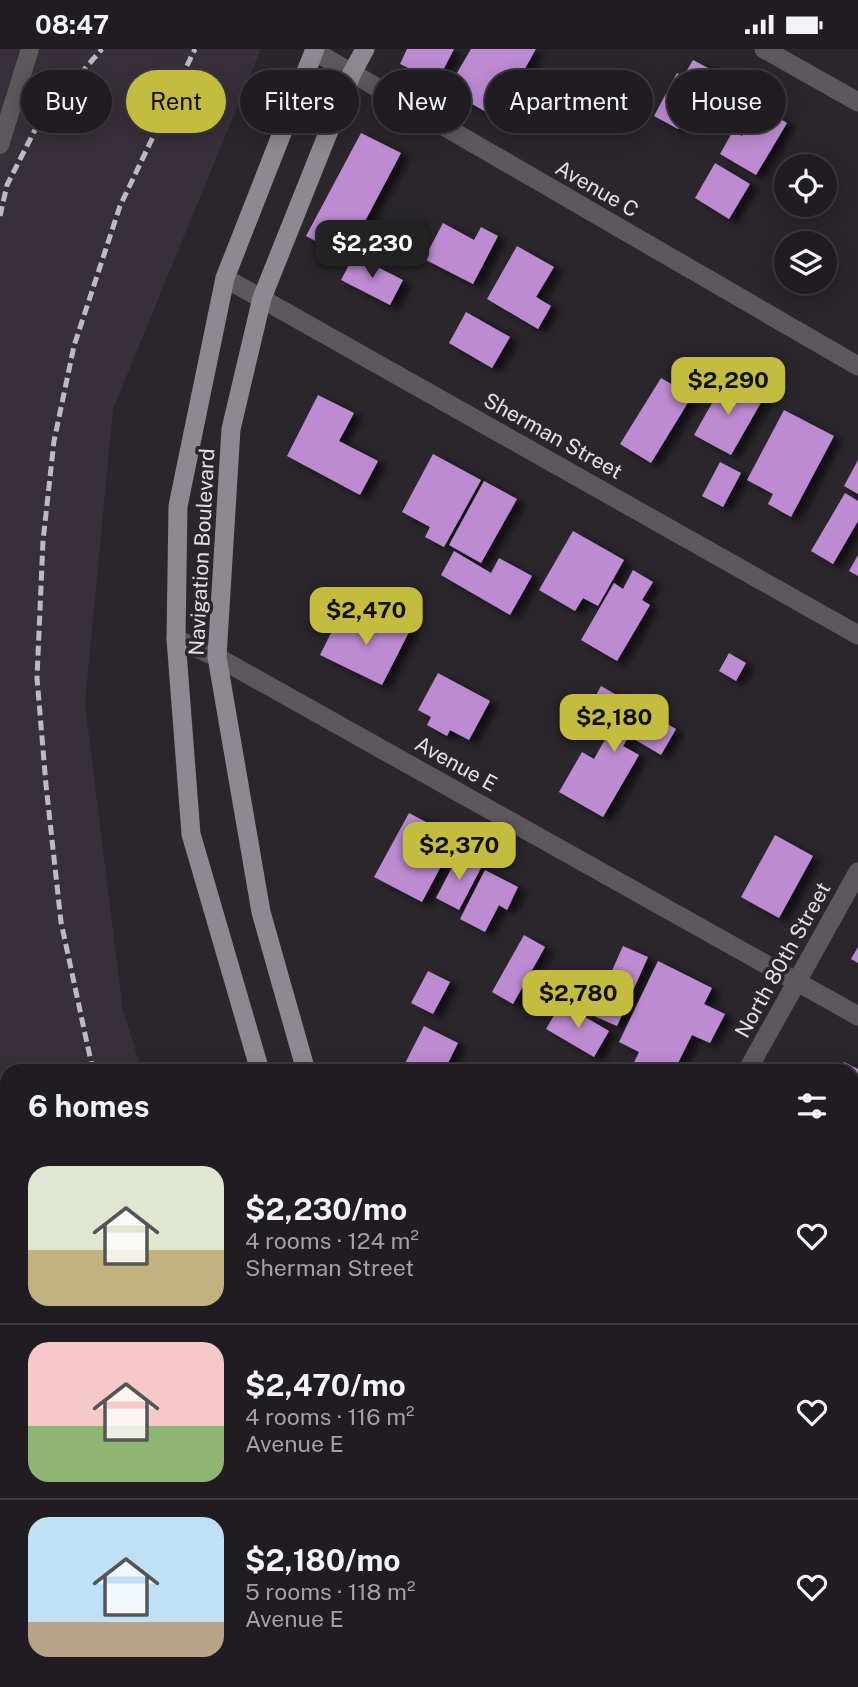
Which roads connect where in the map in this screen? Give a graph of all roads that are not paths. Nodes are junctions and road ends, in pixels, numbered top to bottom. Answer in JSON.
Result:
{"nodes":[{"id":1,"x":30,"y":49,"type":"edge"},
{"id":2,"x":365,"y":49,"type":"edge"},
{"id":3,"x":764,"y":49,"type":"edge"},
{"id":4,"x":314,"y":50,"type":"edge"},
{"id":5,"x":347,"y":70,"type":"edge"},
{"id":6,"x":354,"y":70,"type":"edge"},
{"id":7,"x":359,"y":77,"type":"edge"},
{"id":8,"x":858,"y":102,"type":"edge"},
{"id":9,"x":328,"y":133,"type":"edge"},
{"id":10,"x":0,"y":145,"type":"edge"},
{"id":11,"x":225,"y":278,"type":"junction"},
{"id":12,"x":261,"y":298,"type":"junction"},
{"id":13,"x":858,"y":366,"type":"edge"},
{"id":14,"x":858,"y":635,"type":"edge"},
{"id":15,"x":176,"y":639,"type":"junction"},
{"id":16,"x":217,"y":657,"type":"junction"},
{"id":17,"x":858,"y":872,"type":"edge"},
{"id":18,"x":797,"y":981,"type":"junction"},
{"id":19,"x":858,"y":1016,"type":"edge"},
{"id":20,"x":258,"y":1064,"type":"edge"},
{"id":21,"x":304,"y":1064,"type":"edge"},
{"id":22,"x":751,"y":1064,"type":"edge"}],
"edges":[{"from":1,"to":10,"type":"lane"},
{"from":2,"to":6,"type":"main road","name":"Navigation Boulevard"},
{"from":3,"to":8,"type":"street"},
{"from":4,"to":5,"type":"street","name":"Avenue C"},
{"from":4,"to":11,"type":"main road","name":"Navigation Boulevard"},
{"from":7,"to":13,"type":"street","name":"Avenue C"},
{"from":9,"to":12,"type":"main road","name":"Navigation Boulevard"},
{"from":11,"to":12,"type":"street","name":"Sherman Street"},
{"from":11,"to":15,"type":"main road","name":"Navigation Boulevard"},
{"from":12,"to":14,"type":"street","name":"Sherman Street"},
{"from":12,"to":16,"type":"main road","name":"Navigation Boulevard"},
{"from":15,"to":16,"type":"street","name":"Avenue E"},
{"from":15,"to":20,"type":"main road","name":"Navigation Boulevard"},
{"from":16,"to":18,"type":"street","name":"Avenue E"},
{"from":16,"to":21,"type":"main road","name":"Navigation Boulevard"},
{"from":17,"to":18,"type":"street","name":"North 80th Street"},
{"from":18,"to":19,"type":"street","name":"Avenue E"},
{"from":18,"to":22,"type":"street","name":"North 80th Street"}]}
